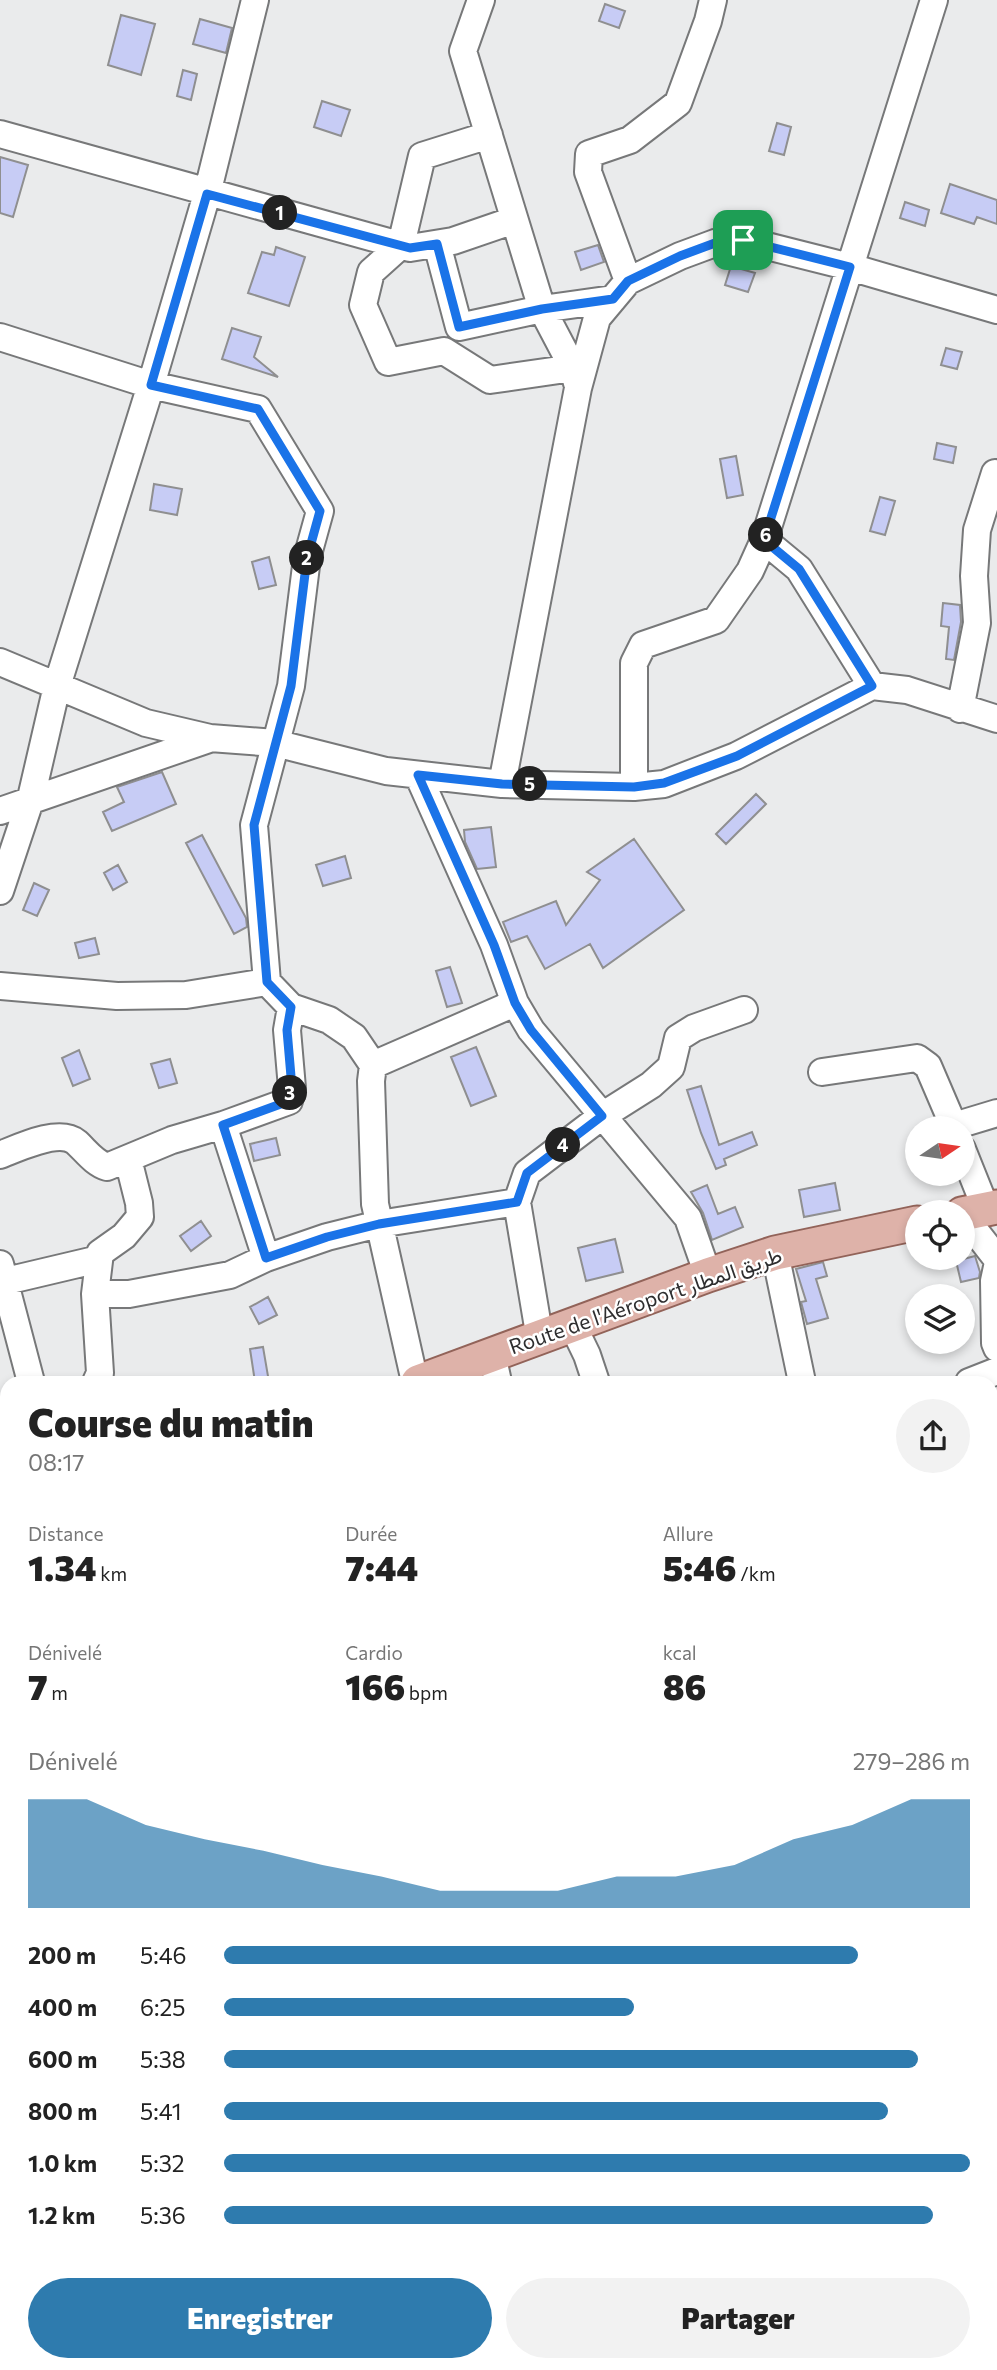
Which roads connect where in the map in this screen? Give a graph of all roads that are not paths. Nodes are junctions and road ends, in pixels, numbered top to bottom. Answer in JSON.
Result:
{"nodes":[{"id":1,"x":481,"y":0,"type":"edge"},
{"id":2,"x":713,"y":0,"type":"edge"},
{"id":3,"x":934,"y":0,"type":"edge"},
{"id":4,"x":251,"y":1,"type":"edge"},
{"id":5,"x":0,"y":134,"type":"edge"},
{"id":6,"x":489,"y":135,"type":"junction"},
{"id":7,"x":207,"y":194,"type":"junction"},
{"id":8,"x":514,"y":220,"type":"junction"},
{"id":9,"x":437,"y":244,"type":"junction"},
{"id":10,"x":401,"y":245,"type":"junction"},
{"id":11,"x":850,"y":267,"type":"junction"},
{"id":12,"x":620,"y":290,"type":"junction"},
{"id":13,"x":542,"y":309,"type":"junction"},
{"id":14,"x":997,"y":310,"type":"edge"},
{"id":15,"x":459,"y":327,"type":"junction"},
{"id":16,"x":0,"y":337,"type":"edge"},
{"id":17,"x":444,"y":351,"type":"junction"},
{"id":18,"x":576,"y":378,"type":"junction"},
{"id":19,"x":151,"y":385,"type":"junction"},
{"id":20,"x":995,"y":473,"type":"dead end"},
{"id":21,"x":764,"y":540,"type":"junction"},
{"id":22,"x":0,"y":662,"type":"edge"},
{"id":23,"x":57,"y":686,"type":"junction"},
{"id":24,"x":872,"y":686,"type":"junction"},
{"id":25,"x":960,"y":709,"type":"junction"},
{"id":26,"x":997,"y":719,"type":"edge"},
{"id":27,"x":210,"y":738,"type":"junction"},
{"id":28,"x":275,"y":743,"type":"junction"},
{"id":29,"x":418,"y":775,"type":"junction"},
{"id":30,"x":502,"y":784,"type":"junction"},
{"id":31,"x":634,"y":787,"type":"junction"},
{"id":32,"x":31,"y":798,"type":"junction"},
{"id":33,"x":0,"y":811,"type":"edge"},
{"id":34,"x":0,"y":891,"type":"edge"},
{"id":35,"x":267,"y":982,"type":"junction"},
{"id":36,"x":0,"y":986,"type":"edge"},
{"id":37,"x":515,"y":1003,"type":"junction"},
{"id":38,"x":291,"y":1007,"type":"junction"},
{"id":39,"x":744,"y":1010,"type":"dead end"},
{"id":40,"x":373,"y":1065,"type":"junction"},
{"id":41,"x":821,"y":1072,"type":"dead end"},
{"id":42,"x":997,"y":1112,"type":"edge"},
{"id":43,"x":602,"y":1116,"type":"junction"},
{"id":44,"x":949,"y":1116,"type":"edge"},
{"id":45,"x":223,"y":1125,"type":"junction"},
{"id":46,"x":975,"y":1125,"type":"edge"},
{"id":47,"x":0,"y":1155,"type":"edge"},
{"id":48,"x":128,"y":1159,"type":"junction"},
{"id":49,"x":970,"y":1186,"type":"edge"},
{"id":50,"x":517,"y":1202,"type":"junction"},
{"id":51,"x":977,"y":1211,"type":"edge"},
{"id":52,"x":379,"y":1224,"type":"junction"},
{"id":53,"x":905,"y":1226,"type":"edge"},
{"id":54,"x":775,"y":1253,"type":"junction"},
{"id":55,"x":266,"y":1258,"type":"junction"},
{"id":56,"x":99,"y":1259,"type":"junction"},
{"id":57,"x":997,"y":1259,"type":"edge"},
{"id":58,"x":997,"y":1267,"type":"edge"},
{"id":59,"x":3,"y":1273,"type":"edge"},
{"id":60,"x":708,"y":1275,"type":"junction"},
{"id":61,"x":95,"y":1294,"type":"junction"},
{"id":62,"x":572,"y":1324,"type":"junction"},
{"id":63,"x":540,"y":1339,"type":"junction"},
{"id":64,"x":997,"y":1348,"type":"edge"},
{"id":65,"x":495,"y":1368,"type":"edge"},
{"id":66,"x":29,"y":1376,"type":"edge"},
{"id":67,"x":99,"y":1376,"type":"edge"},
{"id":68,"x":415,"y":1376,"type":"edge"},
{"id":69,"x":450,"y":1376,"type":"edge"},
{"id":70,"x":594,"y":1376,"type":"edge"},
{"id":71,"x":804,"y":1376,"type":"edge"}],
"edges":[{"from":1,"to":6,"type":"street"},
{"from":2,"to":12,"type":"street"},
{"from":3,"to":11,"type":"street"},
{"from":4,"to":7,"type":"street"},
{"from":5,"to":7,"type":"street"},
{"from":6,"to":8,"type":"street"},
{"from":6,"to":10,"type":"street"},
{"from":7,"to":10,"type":"street"},
{"from":7,"to":19,"type":"street"},
{"from":8,"to":9,"type":"street"},
{"from":8,"to":13,"type":"street"},
{"from":9,"to":10,"type":"street"},
{"from":9,"to":15,"type":"street"},
{"from":10,"to":17,"type":"street"},
{"from":11,"to":12,"type":"street"},
{"from":11,"to":14,"type":"street"},
{"from":11,"to":21,"type":"street"},
{"from":12,"to":13,"type":"street"},
{"from":12,"to":18,"type":"street"},
{"from":13,"to":15,"type":"street"},
{"from":13,"to":18,"type":"street"},
{"from":15,"to":17,"type":"street"},
{"from":16,"to":19,"type":"street"},
{"from":17,"to":18,"type":"street"},
{"from":18,"to":30,"type":"street"},
{"from":19,"to":23,"type":"street"},
{"from":19,"to":28,"type":"street"},
{"from":20,"to":25,"type":"street"},
{"from":21,"to":24,"type":"street"},
{"from":21,"to":31,"type":"street"},
{"from":22,"to":23,"type":"street"},
{"from":23,"to":27,"type":"street"},
{"from":23,"to":32,"type":"street"},
{"from":24,"to":25,"type":"street"},
{"from":24,"to":31,"type":"street"},
{"from":25,"to":26,"type":"street"},
{"from":27,"to":28,"type":"street"},
{"from":27,"to":32,"type":"street"},
{"from":28,"to":29,"type":"street"},
{"from":28,"to":35,"type":"street"},
{"from":29,"to":30,"type":"street"},
{"from":29,"to":37,"type":"street"},
{"from":30,"to":31,"type":"street"},
{"from":32,"to":33,"type":"street"},
{"from":32,"to":34,"type":"street"},
{"from":35,"to":36,"type":"street"},
{"from":35,"to":38,"type":"street"},
{"from":37,"to":40,"type":"street"},
{"from":37,"to":43,"type":"street"},
{"from":38,"to":40,"type":"street"},
{"from":38,"to":45,"type":"street"},
{"from":39,"to":43,"type":"street"},
{"from":40,"to":52,"type":"street"},
{"from":41,"to":44,"type":"street"},
{"from":42,"to":46,"type":"street"},
{"from":43,"to":50,"type":"street"},
{"from":43,"to":60,"type":"street"},
{"from":45,"to":48,"type":"street"},
{"from":45,"to":55,"type":"street"},
{"from":47,"to":48,"type":"street"},
{"from":48,"to":56,"type":"street"},
{"from":49,"to":51,"type":"street"},
{"from":50,"to":52,"type":"street"},
{"from":50,"to":63,"type":"street"},
{"from":51,"to":57,"type":"street"},
{"from":52,"to":55,"type":"street"},
{"from":52,"to":68,"type":"street"},
{"from":53,"to":54,"type":"main road","name":"Route de l'Aéroport طريق المطار"},
{"from":54,"to":60,"type":"main road","name":"Route de l'Aéroport طريق المطار"},
{"from":54,"to":71,"type":"street"},
{"from":55,"to":61,"type":"street"},
{"from":56,"to":59,"type":"street"},
{"from":56,"to":61,"type":"street"},
{"from":58,"to":64,"type":"street"},
{"from":59,"to":66,"type":"street"},
{"from":60,"to":62,"type":"main road","name":"Route de l'Aéroport طريق المطار"},
{"from":61,"to":67,"type":"street"},
{"from":62,"to":63,"type":"main road","name":"Route de l'Aéroport طريق المطار"},
{"from":62,"to":70,"type":"street"},
{"from":63,"to":65,"type":"main road","name":"Route de l'Aéroport طريق المطار"},
{"from":65,"to":69,"type":"main road","name":"Route de l'Aéroport طريق المطار"}]}
